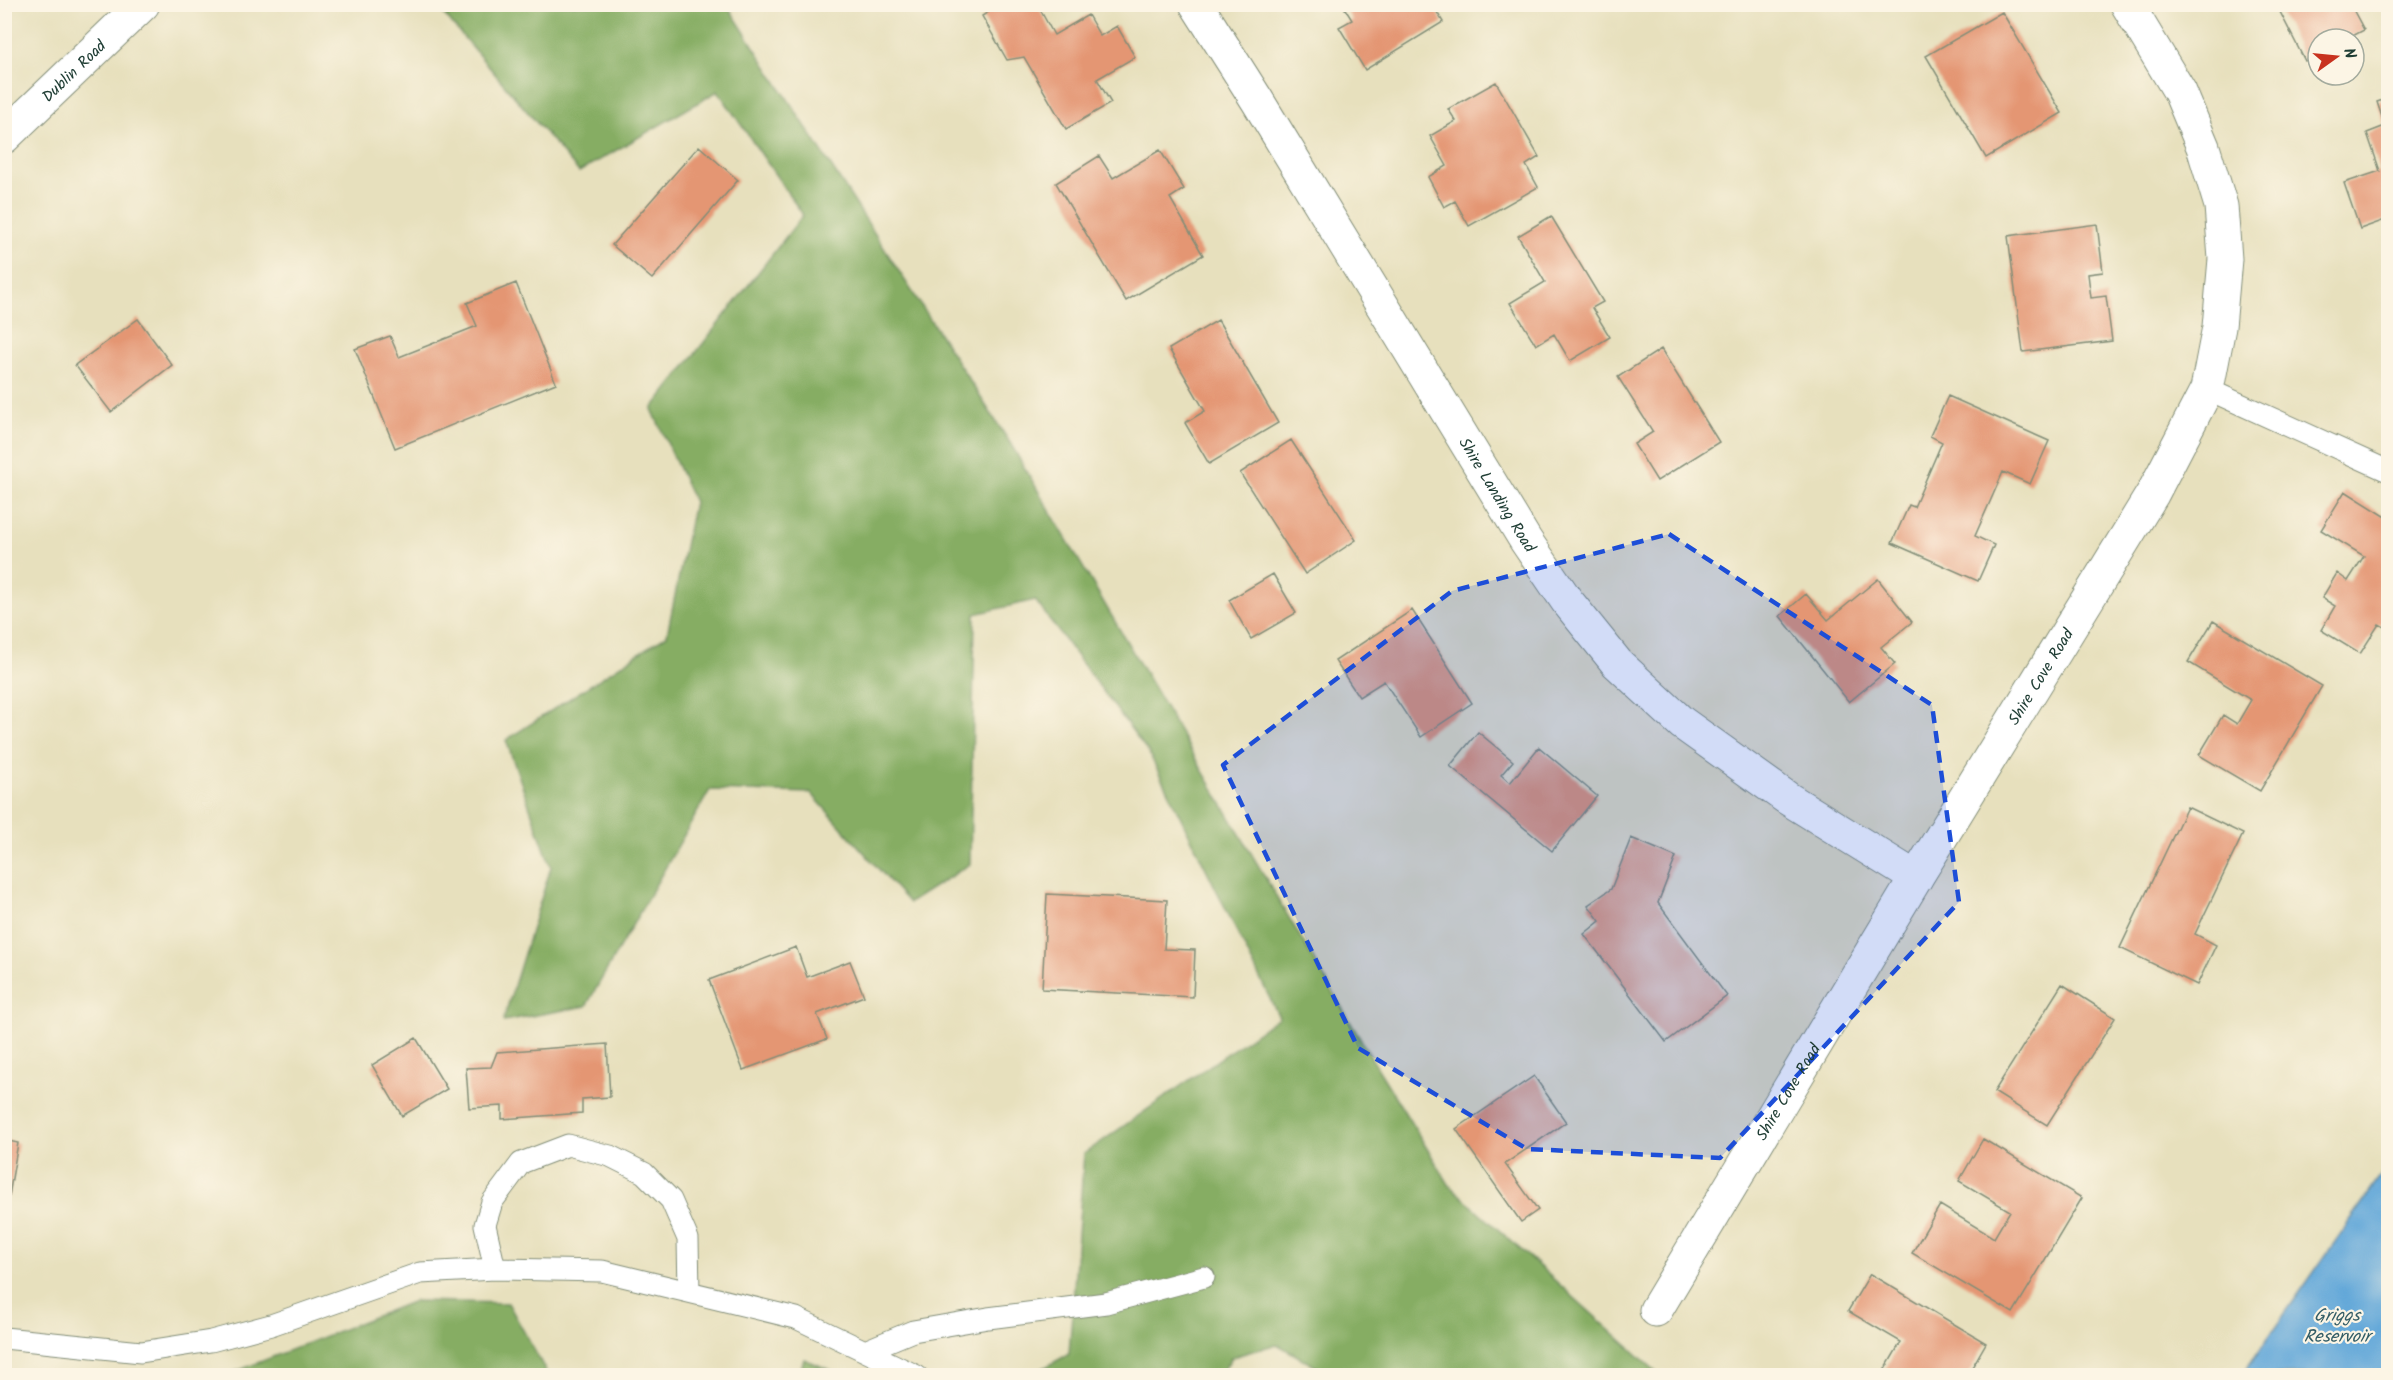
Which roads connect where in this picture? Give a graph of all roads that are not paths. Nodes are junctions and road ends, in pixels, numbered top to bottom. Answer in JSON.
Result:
{"nodes":[{"id":1,"x":143,"y":4,"type":"edge"},
{"id":2,"x":1196,"y":4,"type":"edge"},
{"id":3,"x":2127,"y":4,"type":"edge"},
{"id":4,"x":4,"y":137,"type":"edge"},
{"id":5,"x":2207,"y":389,"type":"junction"},
{"id":6,"x":2388,"y":471,"type":"edge"},
{"id":7,"x":1916,"y":878,"type":"junction"},
{"id":8,"x":495,"y":1269,"type":"junction"},
{"id":9,"x":1204,"y":1277,"type":"dead end"},
{"id":10,"x":689,"y":1292,"type":"junction"},
{"id":11,"x":1656,"y":1310,"type":"dead end"},
{"id":12,"x":4,"y":1338,"type":"edge"},
{"id":13,"x":865,"y":1351,"type":"junction"},
{"id":14,"x":917,"y":1376,"type":"edge"}],
"edges":[{"from":1,"to":4,"type":"street","name":"Dublin Road"},
{"from":2,"to":7,"type":"street","name":"Shire Landing Road"},
{"from":3,"to":5,"type":"street","name":"Shire Cove Road"},
{"from":5,"to":6,"type":"lane"},
{"from":5,"to":7,"type":"street","name":"Shire Cove Road"},
{"from":7,"to":11,"type":"street","name":"Shire Cove Road"},
{"from":8,"to":10,"type":"lane"},
{"from":8,"to":10,"type":"lane"},
{"from":8,"to":12,"type":"lane"},
{"from":9,"to":13,"type":"lane"},
{"from":10,"to":13,"type":"lane"},
{"from":13,"to":14,"type":"lane"}]}
